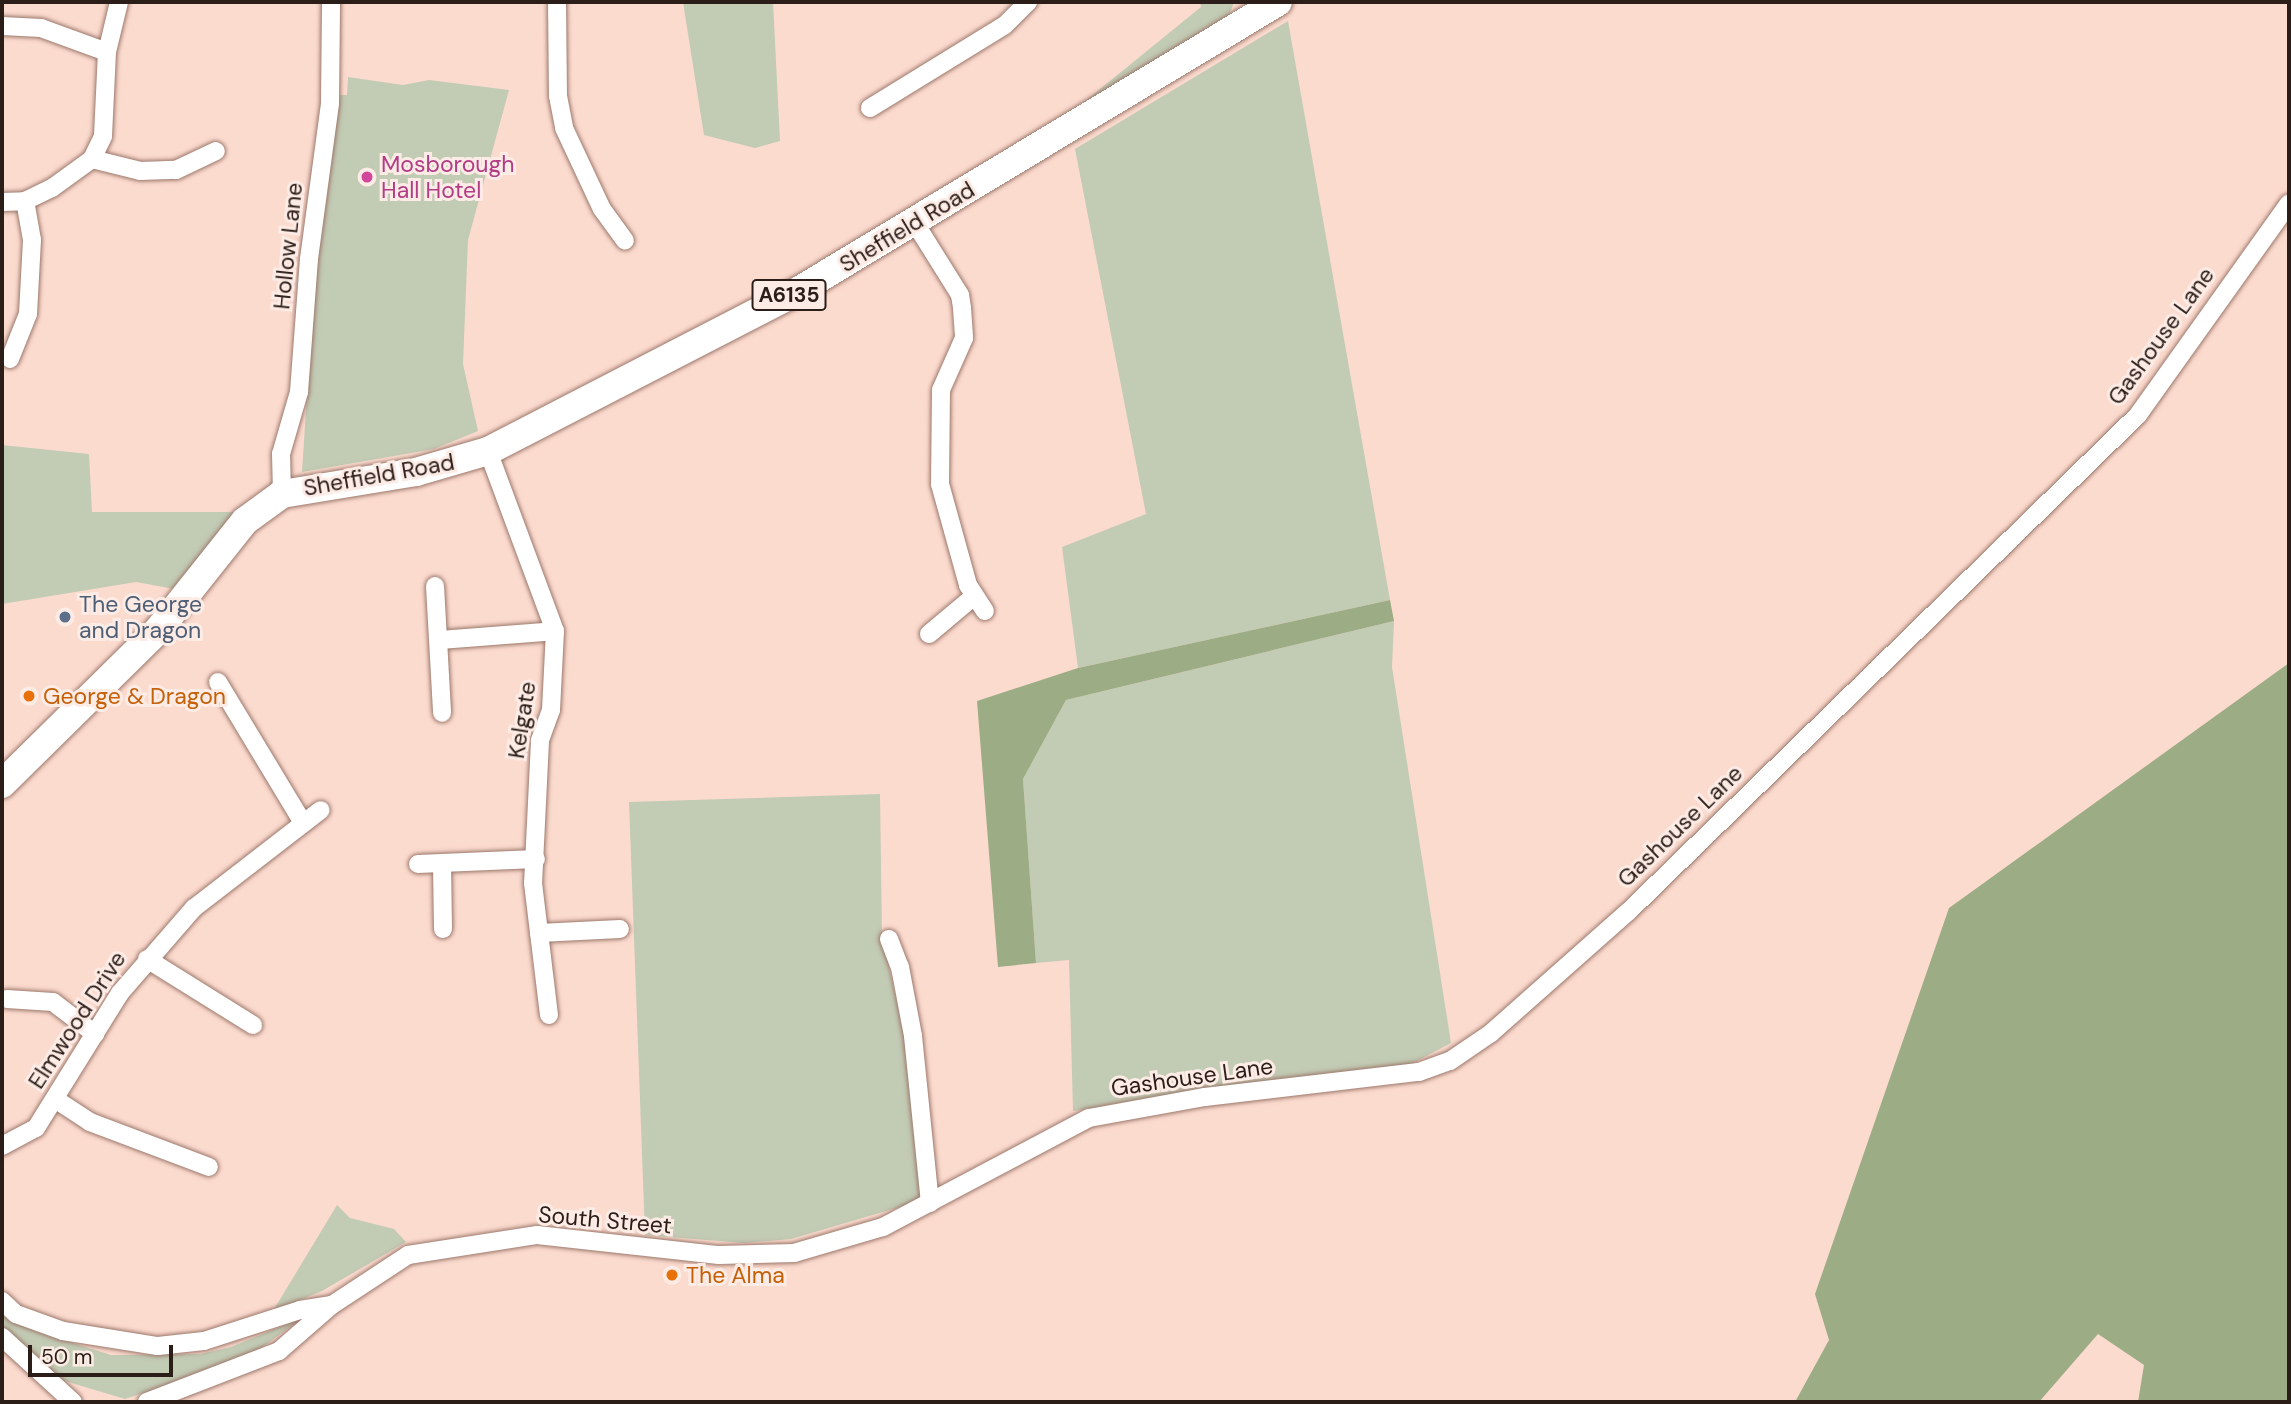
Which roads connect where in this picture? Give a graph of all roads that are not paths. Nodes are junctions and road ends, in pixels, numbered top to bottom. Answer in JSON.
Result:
{"nodes":[{"id":1,"x":119,"y":2,"type":"edge"},
{"id":2,"x":331,"y":2,"type":"edge"},
{"id":3,"x":557,"y":2,"type":"edge"},
{"id":4,"x":1028,"y":2,"type":"edge"},
{"id":5,"x":1279,"y":2,"type":"edge"},
{"id":6,"x":2,"y":26,"type":"edge"},
{"id":7,"x":107,"y":52,"type":"junction"},
{"id":8,"x":870,"y":108,"type":"dead end"},
{"id":9,"x":216,"y":151,"type":"dead end"},
{"id":10,"x":92,"y":159,"type":"junction"},
{"id":11,"x":25,"y":201,"type":"junction"},
{"id":12,"x":2,"y":202,"type":"edge"},
{"id":13,"x":2289,"y":203,"type":"edge"},
{"id":14,"x":915,"y":223,"type":"junction"},
{"id":15,"x":625,"y":241,"type":"dead end"},
{"id":16,"x":10,"y":359,"type":"dead end"},
{"id":17,"x":488,"y":451,"type":"junction"},
{"id":18,"x":282,"y":494,"type":"junction"},
{"id":19,"x":435,"y":586,"type":"dead end"},
{"id":20,"x":973,"y":597,"type":"junction"},
{"id":21,"x":985,"y":611,"type":"dead end"},
{"id":22,"x":555,"y":631,"type":"junction"},
{"id":23,"x":929,"y":634,"type":"dead end"},
{"id":24,"x":439,"y":640,"type":"junction"},
{"id":25,"x":218,"y":682,"type":"dead end"},
{"id":26,"x":442,"y":713,"type":"dead end"},
{"id":27,"x":2,"y":784,"type":"edge"},
{"id":28,"x":320,"y":810,"type":"dead end"},
{"id":29,"x":302,"y":821,"type":"junction"},
{"id":30,"x":536,"y":859,"type":"junction"},
{"id":31,"x":418,"y":864,"type":"dead end"},
{"id":32,"x":442,"y":864,"type":"junction"},
{"id":33,"x":443,"y":929,"type":"dead end"},
{"id":34,"x":620,"y":929,"type":"dead end"},
{"id":35,"x":539,"y":933,"type":"junction"},
{"id":36,"x":889,"y":939,"type":"dead end"},
{"id":37,"x":147,"y":959,"type":"junction"},
{"id":38,"x":7,"y":999,"type":"dead end"},
{"id":39,"x":549,"y":1014,"type":"dead end"},
{"id":40,"x":253,"y":1025,"type":"dead end"},
{"id":41,"x":95,"y":1034,"type":"junction"},
{"id":42,"x":54,"y":1100,"type":"junction"},
{"id":43,"x":2,"y":1146,"type":"edge"},
{"id":44,"x":209,"y":1167,"type":"dead end"},
{"id":45,"x":930,"y":1203,"type":"junction"},
{"id":46,"x":2,"y":1301,"type":"edge"},
{"id":47,"x":332,"y":1305,"type":"junction"},
{"id":48,"x":2,"y":1337,"type":"edge"},
{"id":49,"x":73,"y":1402,"type":"edge"},
{"id":50,"x":147,"y":1402,"type":"edge"}],
"edges":[{"from":1,"to":7,"type":"street"},
{"from":2,"to":18,"type":"street","name":"Hollow Lane"},
{"from":3,"to":15,"type":"street"},
{"from":4,"to":8,"type":"street"},
{"from":5,"to":14,"type":"main road","name":"Sheffield Road","number":"A6135"},
{"from":6,"to":7,"type":"street"},
{"from":7,"to":10,"type":"street"},
{"from":9,"to":10,"type":"street"},
{"from":10,"to":11,"type":"street"},
{"from":11,"to":12,"type":"street"},
{"from":11,"to":16,"type":"street"},
{"from":13,"to":45,"type":"street","name":"Gashouse Lane"},
{"from":14,"to":17,"type":"main road","name":"Sheffield Road","number":"A6135"},
{"from":14,"to":20,"type":"street"},
{"from":17,"to":18,"type":"main road","name":"Sheffield Road","number":"A6135"},
{"from":17,"to":22,"type":"street","name":"Kelgate"},
{"from":18,"to":27,"type":"main road","number":"A6135"},
{"from":19,"to":24,"type":"street"},
{"from":20,"to":21,"type":"street"},
{"from":20,"to":23,"type":"street"},
{"from":22,"to":24,"type":"street"},
{"from":22,"to":30,"type":"street","name":"Kelgate"},
{"from":24,"to":26,"type":"street"},
{"from":25,"to":29,"type":"street"},
{"from":28,"to":29,"type":"street","name":"Elmwood Drive"},
{"from":29,"to":37,"type":"street","name":"Elmwood Drive"},
{"from":30,"to":32,"type":"street"},
{"from":30,"to":35,"type":"street","name":"Kelgate"},
{"from":31,"to":32,"type":"street"},
{"from":32,"to":33,"type":"street"},
{"from":34,"to":35,"type":"street"},
{"from":35,"to":39,"type":"street","name":"Kelgate"},
{"from":36,"to":45,"type":"street"},
{"from":37,"to":40,"type":"street"},
{"from":37,"to":41,"type":"street","name":"Elmwood Drive"},
{"from":38,"to":41,"type":"street"},
{"from":41,"to":42,"type":"street","name":"Elmwood Drive"},
{"from":42,"to":43,"type":"street","name":"Elmwood Drive"},
{"from":42,"to":44,"type":"street"},
{"from":45,"to":47,"type":"street","name":"South Street"},
{"from":46,"to":47,"type":"street"},
{"from":47,"to":50,"type":"street","name":"South Street"},
{"from":48,"to":49,"type":"street"}]}
